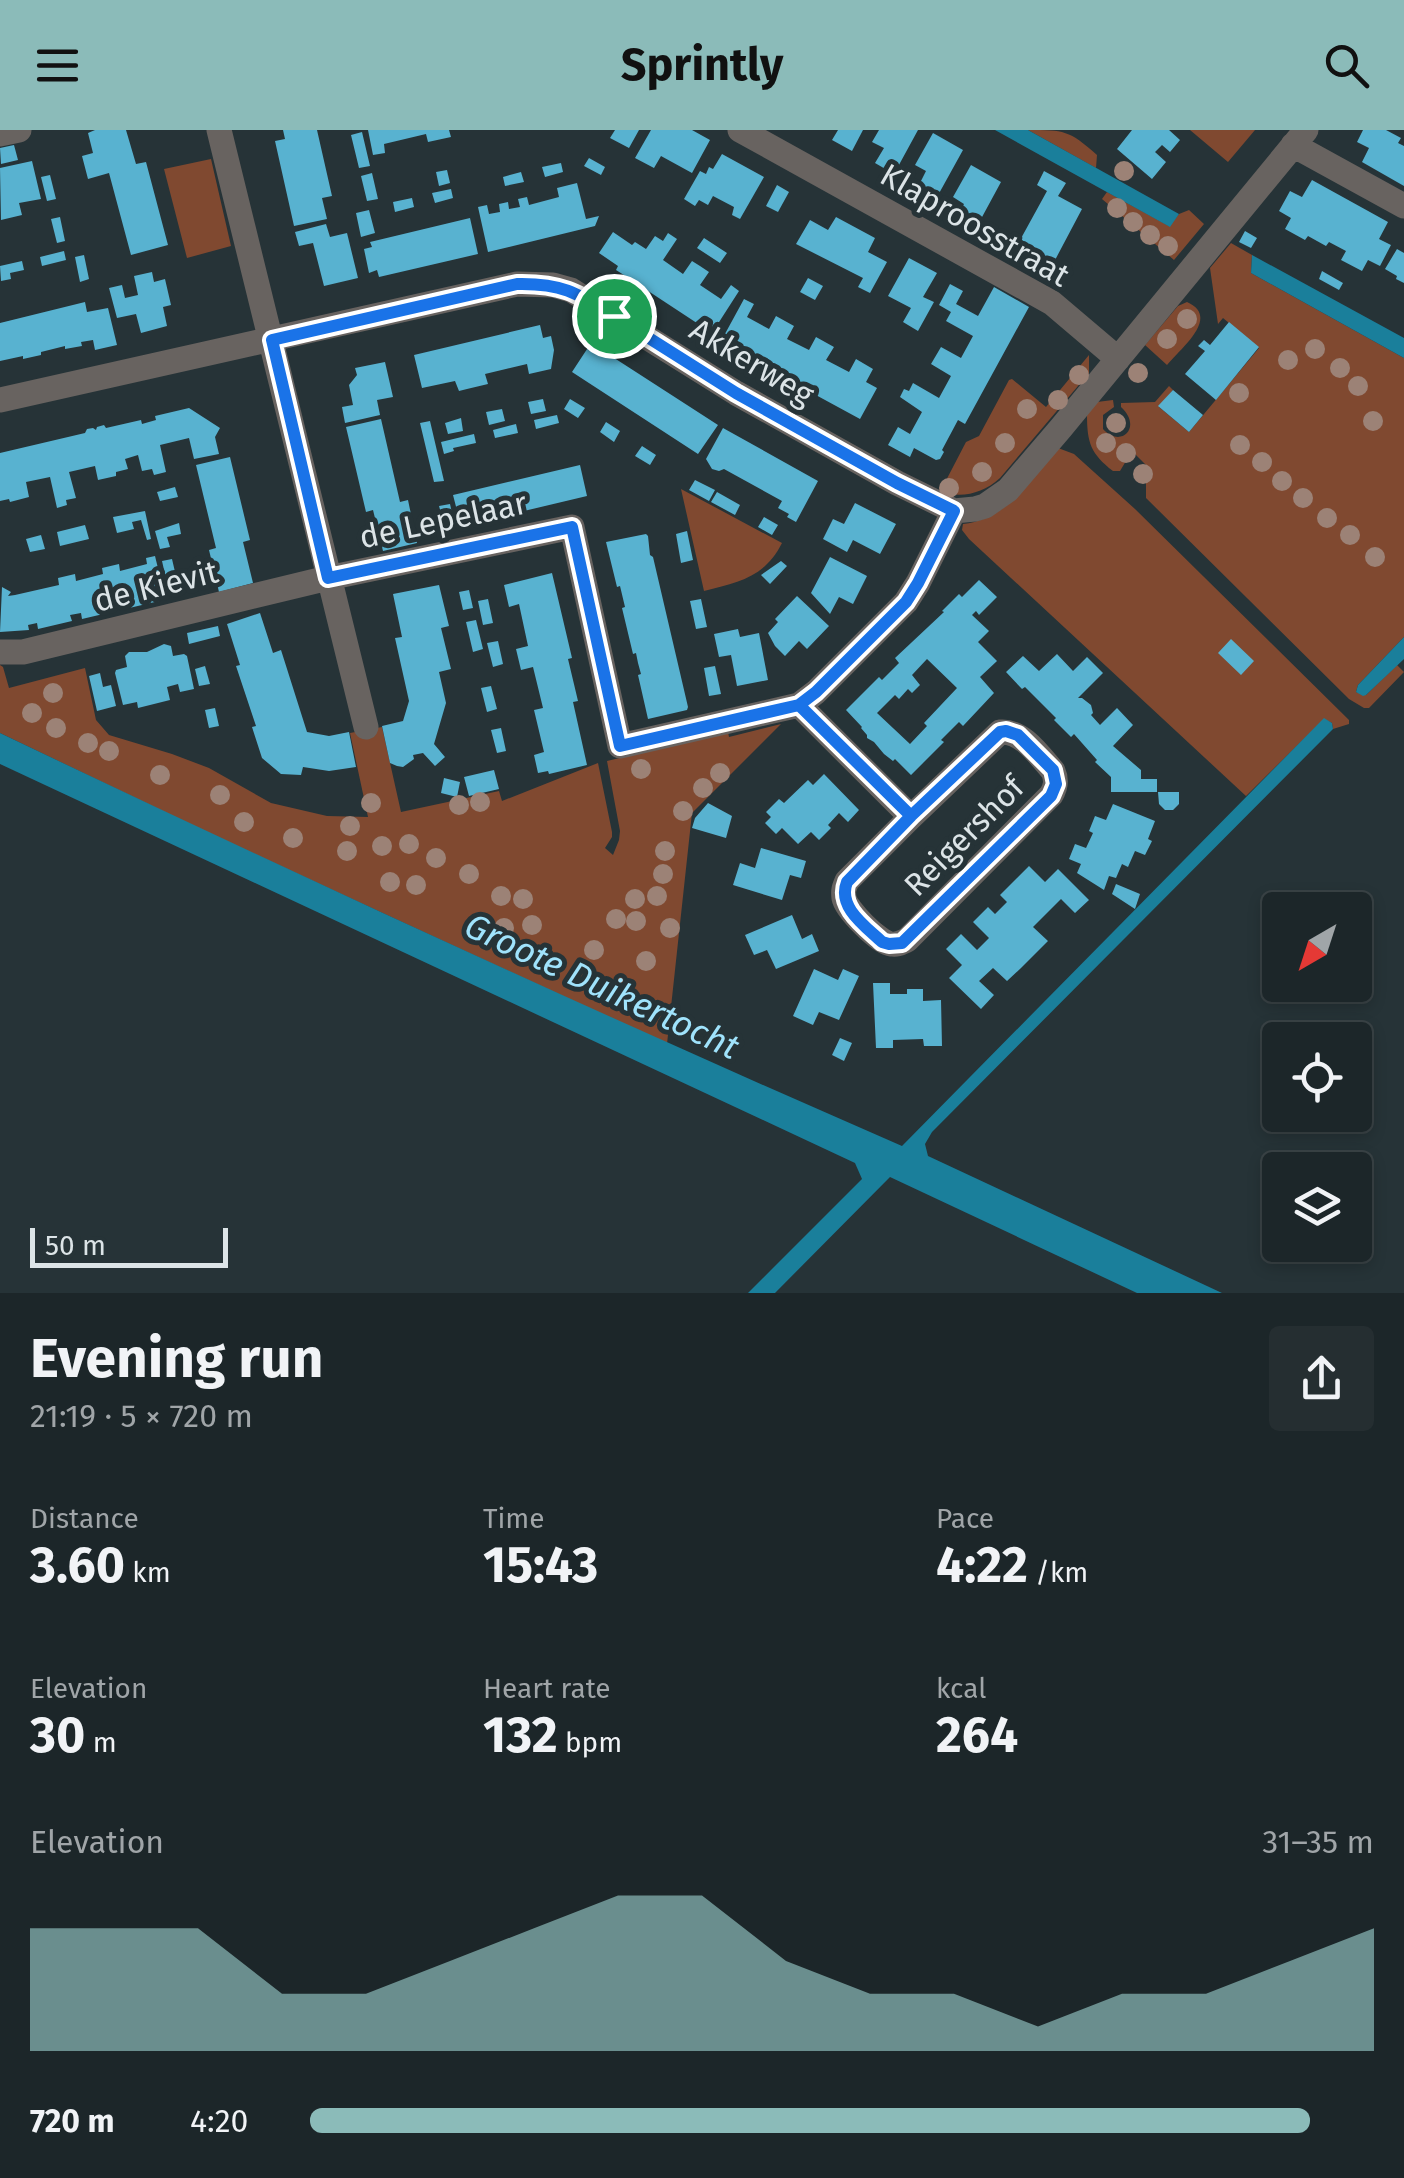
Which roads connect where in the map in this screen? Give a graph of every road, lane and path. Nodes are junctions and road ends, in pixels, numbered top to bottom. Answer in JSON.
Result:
{"nodes":[{"id":1,"x":19,"y":130,"type":"edge"},
{"id":2,"x":219,"y":130,"type":"edge"},
{"id":3,"x":740,"y":130,"type":"edge"},
{"id":4,"x":0,"y":134,"type":"edge"},
{"id":5,"x":1300,"y":138,"type":"edge"},
{"id":6,"x":1404,"y":206,"type":"edge"},
{"id":7,"x":272,"y":340,"type":"junction"},
{"id":8,"x":1118,"y":359,"type":"junction"},
{"id":9,"x":0,"y":400,"type":"edge"},
{"id":10,"x":954,"y":511,"type":"junction"},
{"id":11,"x":328,"y":578,"type":"junction"},
{"id":12,"x":0,"y":652,"type":"edge"},
{"id":13,"x":799,"y":705,"type":"junction"},
{"id":14,"x":366,"y":727,"type":"dead end"},
{"id":15,"x":911,"y":816,"type":"junction"}],
"edges":[{"from":1,"to":4,"type":"street"},
{"from":2,"to":7,"type":"street"},
{"from":3,"to":8,"type":"street","name":"Klaproosstraat"},
{"from":5,"to":6,"type":"street"},
{"from":5,"to":8,"type":"street"},
{"from":7,"to":9,"type":"street","name":"Akkerweg"},
{"from":7,"to":10,"type":"street","name":"Akkerweg"},
{"from":7,"to":11,"type":"street"},
{"from":8,"to":10,"type":"street"},
{"from":10,"to":13,"type":"street","name":"de Lepelaar"},
{"from":11,"to":12,"type":"street","name":"de Kievit"},
{"from":11,"to":13,"type":"street","name":"de Lepelaar"},
{"from":11,"to":14,"type":"street"},
{"from":13,"to":15,"type":"street","name":"Reigershof"},
{"from":15,"to":15,"type":"street","name":"Reigershof"}]}
